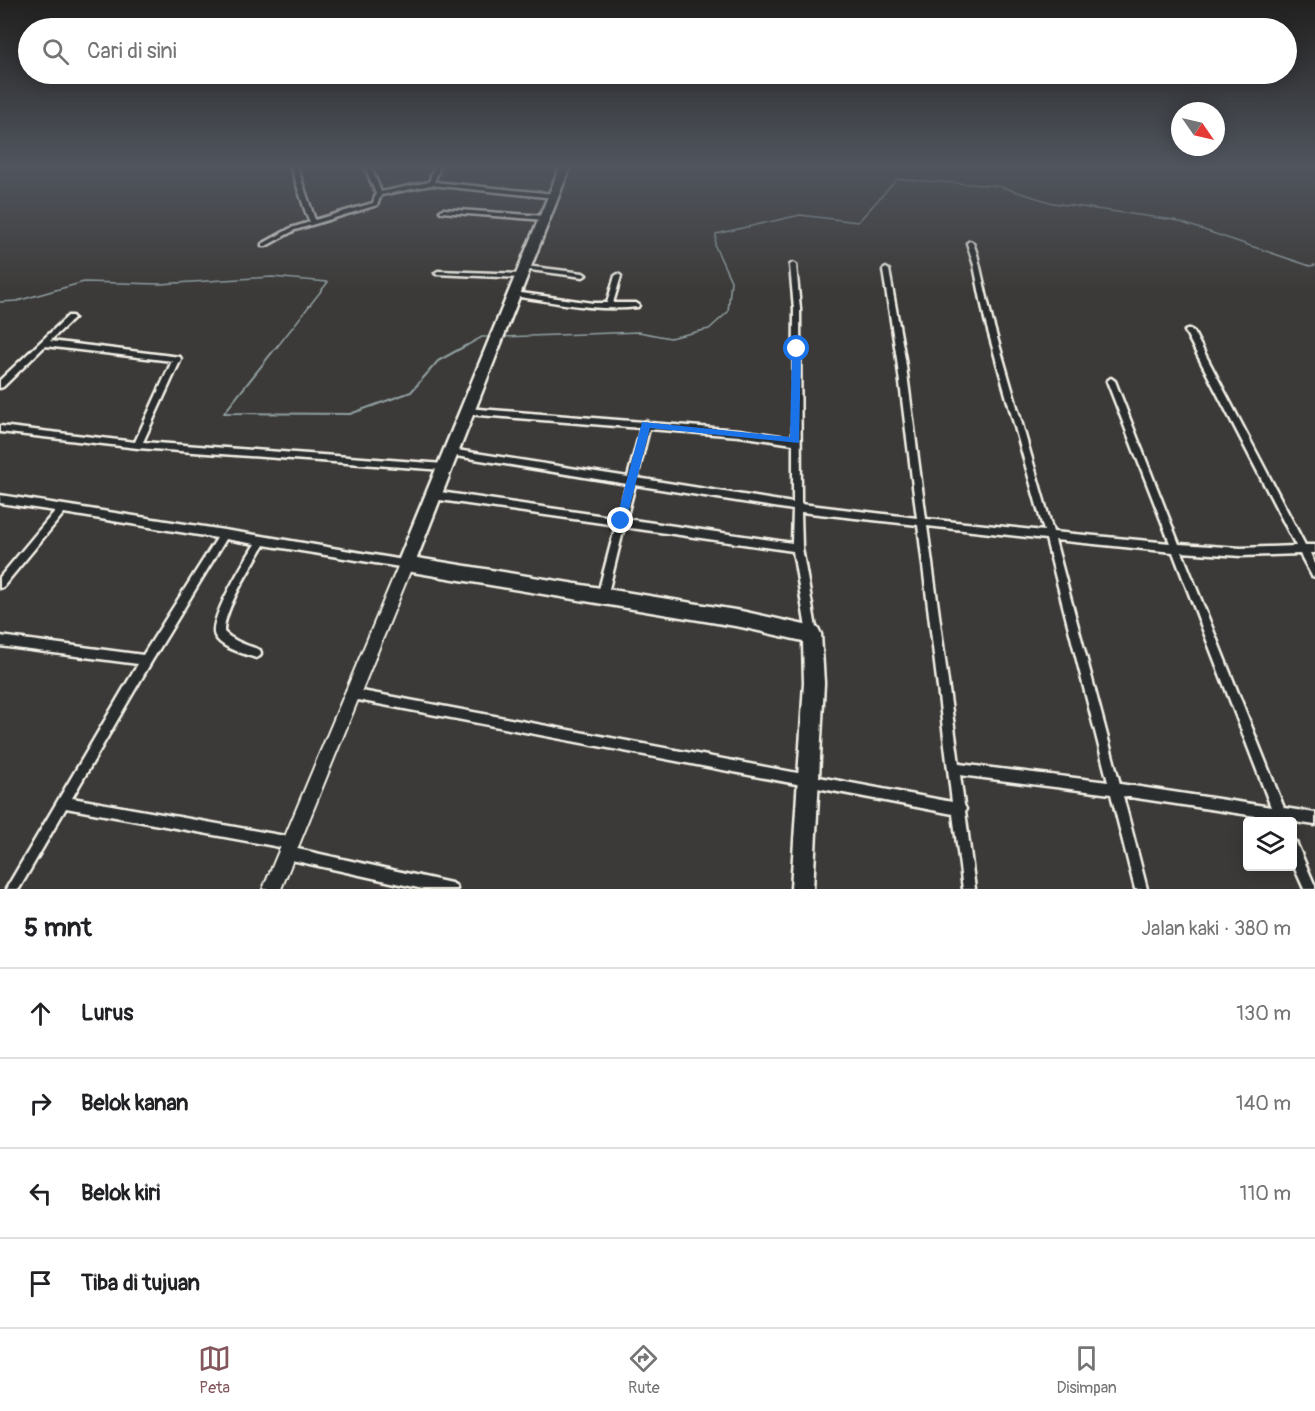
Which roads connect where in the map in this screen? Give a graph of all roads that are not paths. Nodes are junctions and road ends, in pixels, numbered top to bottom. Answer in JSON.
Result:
{"nodes":[{"id":1,"x":306,"y":208,"type":"edge"},
{"id":2,"x":360,"y":208,"type":"edge"},
{"id":3,"x":549,"y":208,"type":"edge"},
{"id":4,"x":443,"y":211,"type":"dead end"},
{"id":5,"x":545,"y":218,"type":"junction"},
{"id":6,"x":313,"y":222,"type":"junction"},
{"id":7,"x":970,"y":243,"type":"dead end"},
{"id":8,"x":264,"y":245,"type":"dead end"},
{"id":9,"x":793,"y":265,"type":"dead end"},
{"id":10,"x":886,"y":270,"type":"dead end"},
{"id":11,"x":523,"y":272,"type":"junction"},
{"id":12,"x":438,"y":273,"type":"dead end"},
{"id":13,"x":583,"y":275,"type":"dead end"},
{"id":14,"x":618,"y":276,"type":"dead end"},
{"id":15,"x":514,"y":294,"type":"junction"},
{"id":16,"x":636,"y":305,"type":"dead end"},
{"id":17,"x":609,"y":306,"type":"junction"},
{"id":18,"x":70,"y":318,"type":"dead end"},
{"id":19,"x":1189,"y":331,"type":"dead end"},
{"id":20,"x":43,"y":343,"type":"junction"},
{"id":21,"x":1111,"y":381,"type":"dead end"},
{"id":22,"x":0,"y":385,"type":"edge"},
{"id":23,"x":466,"y":411,"type":"junction"},
{"id":24,"x":646,"y":424,"type":"junction"},
{"id":25,"x":0,"y":429,"type":"edge"},
{"id":26,"x":795,"y":441,"type":"junction"},
{"id":27,"x":138,"y":445,"type":"junction"},
{"id":28,"x":447,"y":460,"type":"junction"},
{"id":29,"x":632,"y":480,"type":"junction"},
{"id":30,"x":433,"y":495,"type":"junction"},
{"id":31,"x":0,"y":499,"type":"edge"},
{"id":32,"x":796,"y":507,"type":"junction"},
{"id":33,"x":63,"y":508,"type":"junction"},
{"id":34,"x":621,"y":521,"type":"junction"},
{"id":35,"x":921,"y":522,"type":"junction"},
{"id":36,"x":224,"y":534,"type":"junction"},
{"id":37,"x":1049,"y":535,"type":"junction"},
{"id":38,"x":262,"y":540,"type":"junction"},
{"id":39,"x":797,"y":548,"type":"junction"},
{"id":40,"x":1178,"y":548,"type":"junction"},
{"id":41,"x":1315,"y":549,"type":"edge"},
{"id":42,"x":1303,"y":550,"type":"junction"},
{"id":43,"x":406,"y":564,"type":"junction"},
{"id":44,"x":1315,"y":573,"type":"edge"},
{"id":45,"x":0,"y":584,"type":"edge"},
{"id":46,"x":602,"y":597,"type":"junction"},
{"id":47,"x":812,"y":634,"type":"junction"},
{"id":48,"x":0,"y":641,"type":"edge"},
{"id":49,"x":256,"y":653,"type":"dead end"},
{"id":50,"x":146,"y":660,"type":"junction"},
{"id":51,"x":351,"y":694,"type":"junction"},
{"id":52,"x":955,"y":769,"type":"junction"},
{"id":53,"x":808,"y":782,"type":"junction"},
{"id":54,"x":1114,"y":789,"type":"junction"},
{"id":55,"x":64,"y":802,"type":"junction"},
{"id":56,"x":960,"y":809,"type":"junction"},
{"id":57,"x":1275,"y":817,"type":"edge"},
{"id":58,"x":1281,"y":817,"type":"edge"},
{"id":59,"x":1297,"y":818,"type":"edge"},
{"id":60,"x":1315,"y":819,"type":"edge"},
{"id":61,"x":289,"y":848,"type":"junction"},
{"id":62,"x":1297,"y":856,"type":"edge"},
{"id":63,"x":12,"y":889,"type":"edge"},
{"id":64,"x":272,"y":889,"type":"edge"},
{"id":65,"x":451,"y":889,"type":"edge"},
{"id":66,"x":802,"y":889,"type":"edge"},
{"id":67,"x":969,"y":889,"type":"edge"},
{"id":68,"x":1141,"y":889,"type":"edge"},
{"id":69,"x":1310,"y":889,"type":"edge"}],
"edges":[{"from":1,"to":6,"type":"street"},
{"from":2,"to":6,"type":"street"},
{"from":3,"to":5,"type":"highway"},
{"from":4,"to":5,"type":"street"},
{"from":5,"to":11,"type":"highway"},
{"from":6,"to":8,"type":"street"},
{"from":7,"to":37,"type":"street"},
{"from":9,"to":26,"type":"street"},
{"from":10,"to":35,"type":"street"},
{"from":11,"to":12,"type":"street"},
{"from":11,"to":13,"type":"street"},
{"from":11,"to":15,"type":"highway"},
{"from":14,"to":17,"type":"street"},
{"from":15,"to":17,"type":"street"},
{"from":15,"to":23,"type":"highway"},
{"from":16,"to":17,"type":"street"},
{"from":18,"to":20,"type":"street"},
{"from":19,"to":42,"type":"street"},
{"from":20,"to":22,"type":"street"},
{"from":20,"to":27,"type":"street"},
{"from":21,"to":40,"type":"street"},
{"from":23,"to":24,"type":"street"},
{"from":23,"to":28,"type":"highway"},
{"from":24,"to":26,"type":"street"},
{"from":24,"to":29,"type":"street"},
{"from":25,"to":27,"type":"street"},
{"from":26,"to":32,"type":"street"},
{"from":27,"to":28,"type":"street"},
{"from":28,"to":29,"type":"street"},
{"from":28,"to":30,"type":"highway"},
{"from":29,"to":32,"type":"street"},
{"from":29,"to":34,"type":"street"},
{"from":30,"to":34,"type":"street"},
{"from":30,"to":43,"type":"highway"},
{"from":31,"to":33,"type":"street"},
{"from":32,"to":35,"type":"street"},
{"from":32,"to":39,"type":"street"},
{"from":33,"to":36,"type":"street"},
{"from":33,"to":45,"type":"street"},
{"from":34,"to":39,"type":"street"},
{"from":34,"to":46,"type":"street"},
{"from":35,"to":37,"type":"street"},
{"from":35,"to":52,"type":"street"},
{"from":36,"to":38,"type":"street"},
{"from":36,"to":50,"type":"street"},
{"from":37,"to":40,"type":"street"},
{"from":37,"to":54,"type":"street"},
{"from":38,"to":43,"type":"street"},
{"from":38,"to":49,"type":"street"},
{"from":39,"to":47,"type":"street"},
{"from":40,"to":42,"type":"street"},
{"from":40,"to":58,"type":"street"},
{"from":41,"to":42,"type":"street"},
{"from":42,"to":44,"type":"street"},
{"from":43,"to":46,"type":"highway"},
{"from":43,"to":51,"type":"street"},
{"from":46,"to":47,"type":"highway"},
{"from":47,"to":53,"type":"highway"},
{"from":48,"to":50,"type":"street"},
{"from":50,"to":55,"type":"street"},
{"from":51,"to":53,"type":"street"},
{"from":51,"to":61,"type":"street"},
{"from":52,"to":54,"type":"street"},
{"from":52,"to":56,"type":"street"},
{"from":53,"to":56,"type":"street"},
{"from":53,"to":66,"type":"highway"},
{"from":54,"to":57,"type":"street"},
{"from":54,"to":68,"type":"street"},
{"from":55,"to":61,"type":"street"},
{"from":55,"to":63,"type":"street"},
{"from":56,"to":67,"type":"street"},
{"from":59,"to":60,"type":"street"},
{"from":61,"to":64,"type":"street"},
{"from":61,"to":65,"type":"street"},
{"from":62,"to":69,"type":"street"}]}
